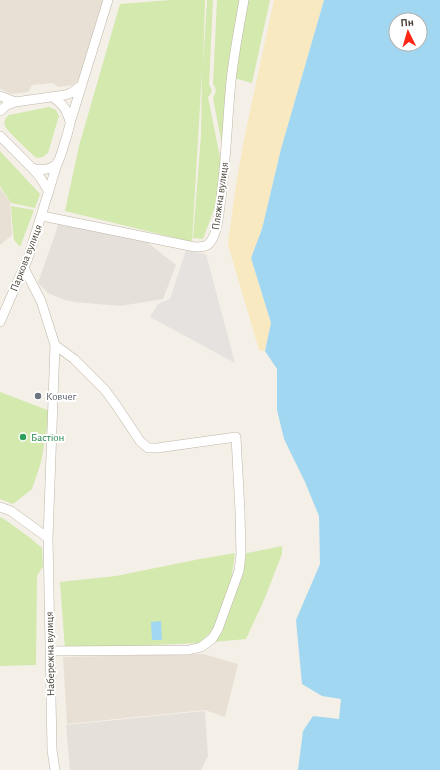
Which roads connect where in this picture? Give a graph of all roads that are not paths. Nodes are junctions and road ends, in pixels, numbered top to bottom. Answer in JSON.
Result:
{"nodes":[{"id":1,"x":108,"y":0,"type":"edge"},
{"id":2,"x":244,"y":0,"type":"edge"},
{"id":3,"x":81,"y":86,"type":"junction"},
{"id":4,"x":0,"y":96,"type":"edge"},
{"id":5,"x":53,"y":97,"type":"junction"},
{"id":6,"x":15,"y":102,"type":"junction"},
{"id":7,"x":0,"y":112,"type":"edge"},
{"id":8,"x":70,"y":123,"type":"junction"},
{"id":9,"x":0,"y":136,"type":"edge"},
{"id":10,"x":58,"y":161,"type":"junction"},
{"id":11,"x":32,"y":168,"type":"junction"},
{"id":12,"x":49,"y":192,"type":"junction"},
{"id":13,"x":42,"y":216,"type":"junction"},
{"id":14,"x":24,"y":268,"type":"junction"},
{"id":15,"x":0,"y":322,"type":"edge"},
{"id":16,"x":55,"y":345,"type":"junction"},
{"id":17,"x":0,"y":507,"type":"edge"},
{"id":18,"x":48,"y":538,"type":"junction"},
{"id":19,"x":50,"y":652,"type":"junction"},
{"id":20,"x":55,"y":770,"type":"edge"}],
"edges":[{"from":1,"to":3,"type":"street"},
{"from":2,"to":13,"type":"street","name":"Пляжна вулиця"},
{"from":3,"to":5,"type":"street"},
{"from":3,"to":8,"type":"street"},
{"from":4,"to":6,"type":"street"},
{"from":5,"to":6,"type":"street"},
{"from":5,"to":8,"type":"street"},
{"from":6,"to":7,"type":"street"},
{"from":8,"to":10,"type":"street","name":"Паркова вулиця"},
{"from":9,"to":11,"type":"street"},
{"from":10,"to":11,"type":"street"},
{"from":10,"to":12,"type":"street","name":"Паркова вулиця"},
{"from":11,"to":12,"type":"street"},
{"from":12,"to":13,"type":"street","name":"Паркова вулиця"},
{"from":13,"to":14,"type":"street","name":"Паркова вулиця"},
{"from":14,"to":15,"type":"street","name":"Паркова вулиця"},
{"from":14,"to":16,"type":"street","name":"Набережна вулиця"},
{"from":16,"to":18,"type":"street","name":"Набережна вулиця"},
{"from":16,"to":19,"type":"street"},
{"from":17,"to":18,"type":"street"},
{"from":18,"to":19,"type":"street","name":"Набережна вулиця"},
{"from":19,"to":20,"type":"street","name":"Набережна вулиця"}]}
